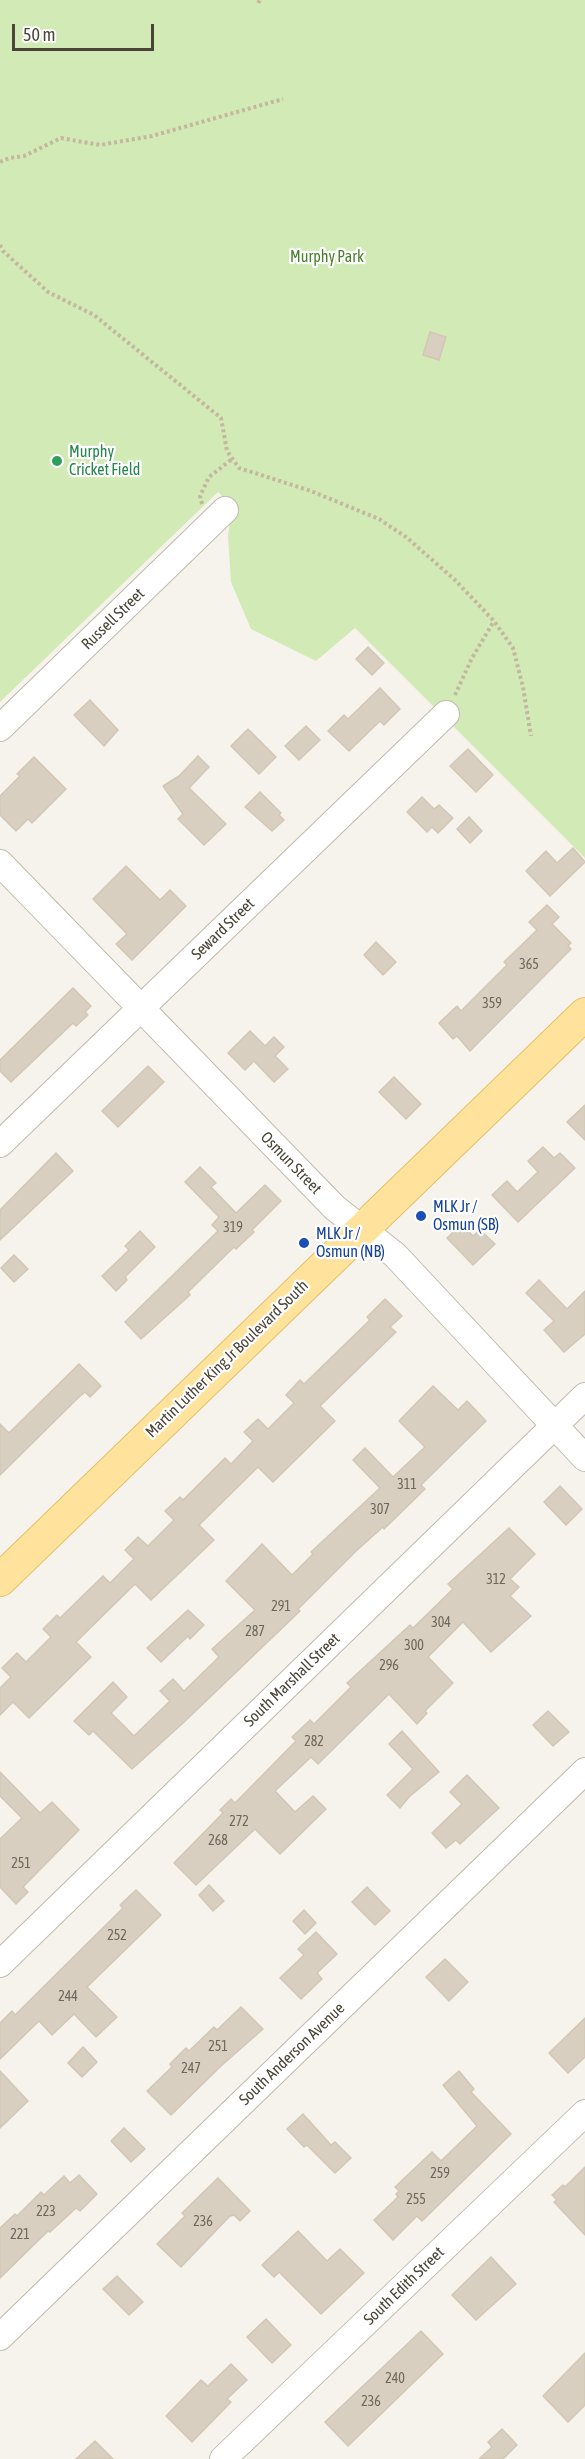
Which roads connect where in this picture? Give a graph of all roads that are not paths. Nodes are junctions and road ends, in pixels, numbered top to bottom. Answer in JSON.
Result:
{"nodes":[{"id":1,"x":215,"y":510,"type":"road end"},
{"id":2,"x":446,"y":714,"type":"road end"},
{"id":3,"x":0,"y":728,"type":"edge"},
{"id":4,"x":0,"y":863,"type":"edge"},
{"id":5,"x":141,"y":1009,"type":"junction"},
{"id":6,"x":585,"y":1014,"type":"edge"},
{"id":7,"x":0,"y":1144,"type":"edge"},
{"id":8,"x":361,"y":1229,"type":"junction"},
{"id":9,"x":585,"y":1396,"type":"edge"},
{"id":10,"x":555,"y":1425,"type":"junction"},
{"id":11,"x":585,"y":1458,"type":"edge"},
{"id":12,"x":0,"y":1580,"type":"edge"},
{"id":13,"x":585,"y":1771,"type":"edge"},
{"id":14,"x":0,"y":1964,"type":"edge"},
{"id":15,"x":585,"y":2113,"type":"edge"},
{"id":16,"x":0,"y":2337,"type":"edge"},
{"id":17,"x":223,"y":2459,"type":"edge"}],
"edges":[{"from":1,"to":3,"type":"street","name":"Russell Street"},
{"from":2,"to":5,"type":"street","name":"Seward Street"},
{"from":4,"to":5,"type":"street","name":"Osmun Street"},
{"from":5,"to":7,"type":"street","name":"Seward Street"},
{"from":5,"to":8,"type":"street","name":"Osmun Street"},
{"from":6,"to":8,"type":"main road","name":"Martin Luther King Jr Boulevard South"},
{"from":8,"to":10,"type":"street","name":"Osmun Street"},
{"from":8,"to":12,"type":"main road","name":"Martin Luther King Jr Boulevard South"},
{"from":9,"to":10,"type":"street","name":"South Marshall Street"},
{"from":10,"to":11,"type":"street","name":"Osmun Street"},
{"from":10,"to":14,"type":"street","name":"South Marshall Street"},
{"from":13,"to":16,"type":"street","name":"South Anderson Avenue"},
{"from":15,"to":17,"type":"street","name":"South Edith Street"}]}
